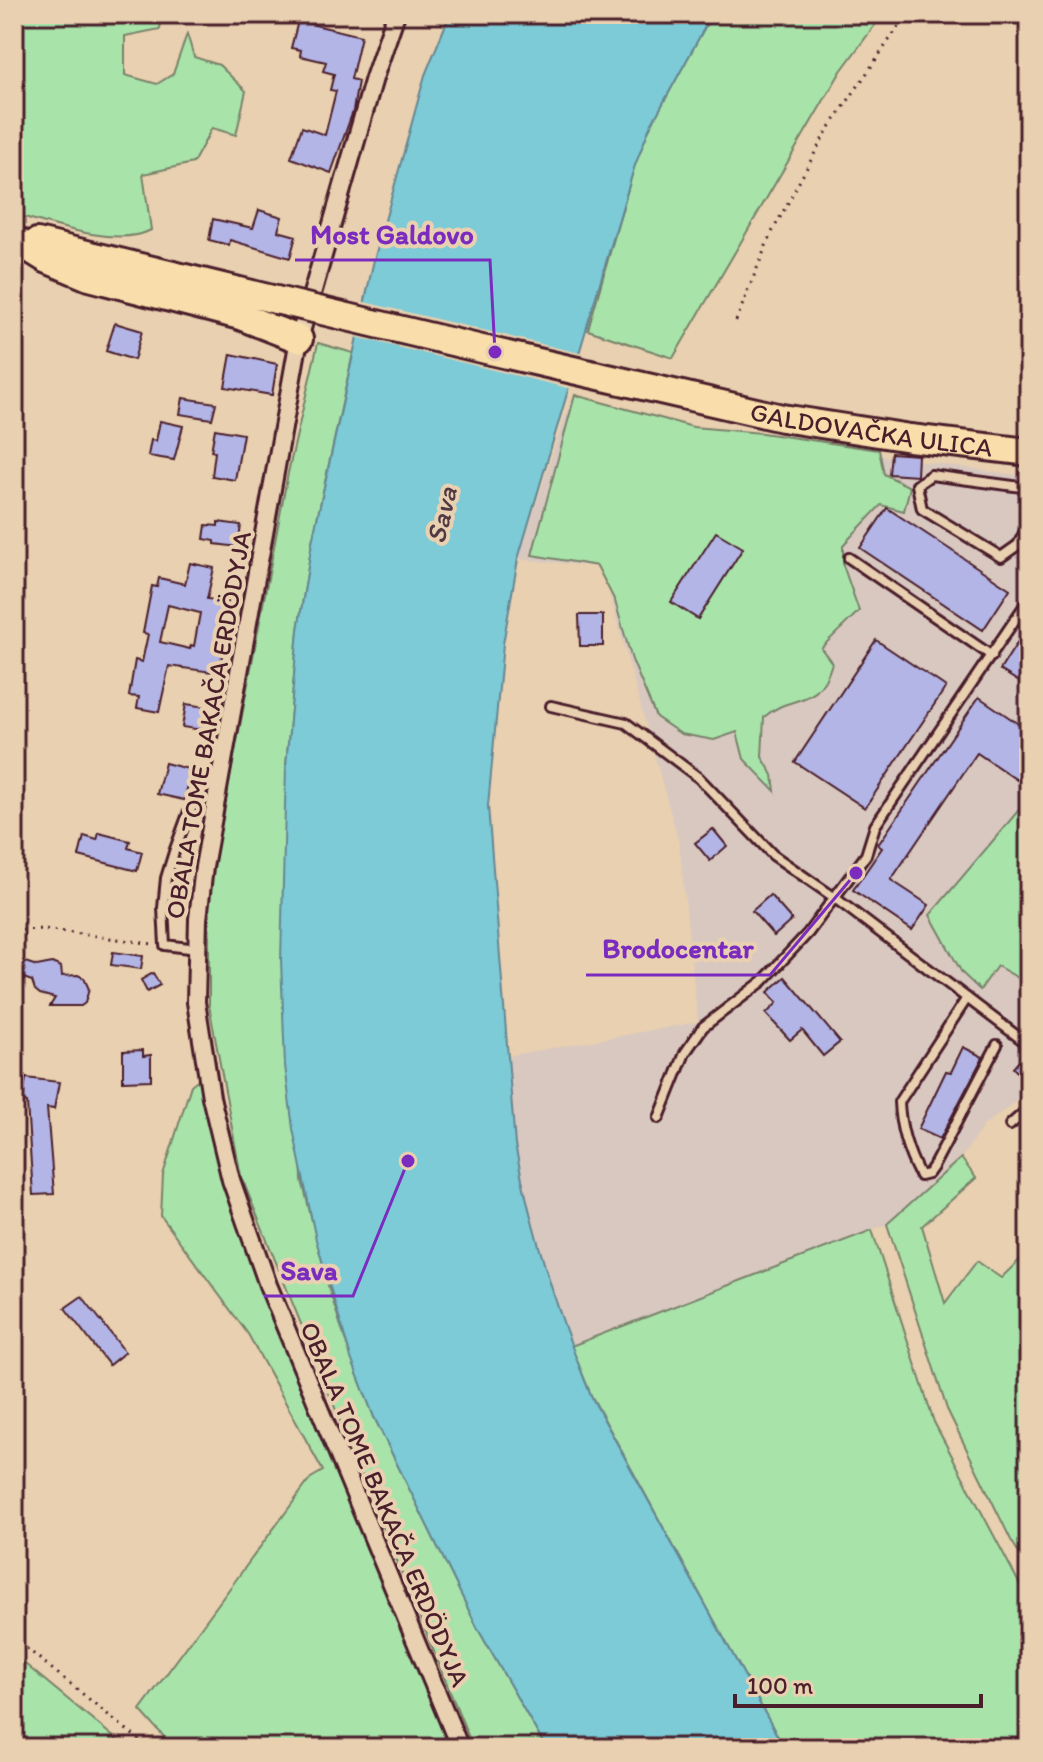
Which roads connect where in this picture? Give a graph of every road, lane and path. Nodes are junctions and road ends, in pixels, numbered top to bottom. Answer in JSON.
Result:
{"nodes":[{"id":1,"x":396,"y":14,"type":"edge"},
{"id":2,"x":907,"y":14,"type":"edge"},
{"id":3,"x":14,"y":238,"type":"edge"},
{"id":4,"x":736,"y":321,"type":"dead end"},
{"id":5,"x":299,"y":339,"type":"junction"},
{"id":6,"x":1029,"y":452,"type":"edge"},
{"id":7,"x":1029,"y":488,"type":"edge"},
{"id":8,"x":1029,"y":523,"type":"edge"},
{"id":9,"x":849,"y":558,"type":"dead end"},
{"id":10,"x":1029,"y":599,"type":"edge"},
{"id":11,"x":992,"y":656,"type":"junction"},
{"id":12,"x":551,"y":706,"type":"dead end"},
{"id":13,"x":219,"y":778,"type":"junction"},
{"id":14,"x":835,"y":898,"type":"junction"},
{"id":15,"x":14,"y":930,"type":"edge"},
{"id":16,"x":165,"y":945,"type":"junction"},
{"id":17,"x":197,"y":949,"type":"junction"},
{"id":18,"x":967,"y":998,"type":"junction"},
{"id":19,"x":997,"y":1045,"type":"dead end"},
{"id":20,"x":1029,"y":1045,"type":"edge"},
{"id":21,"x":1029,"y":1108,"type":"edge"},
{"id":22,"x":659,"y":1118,"type":"dead end"},
{"id":23,"x":1010,"y":1125,"type":"dead end"},
{"id":24,"x":14,"y":1638,"type":"edge"},
{"id":25,"x":149,"y":1748,"type":"edge"},
{"id":26,"x":460,"y":1748,"type":"edge"}],
"edges":[{"from":1,"to":5,"type":"street","name":"OBALA TOME BAKAČA ERDÖDYJA"},
{"from":2,"to":4,"type":"path"},
{"from":3,"to":5,"type":"main road"},
{"from":3,"to":6,"type":"main road","name":"GALDOVAČKA ULICA","bridge":true},
{"from":5,"to":13,"type":"street","name":"OBALA TOME BAKAČA ERDÖDYJA"},
{"from":7,"to":8,"type":"lane"},
{"from":9,"to":11,"type":"lane"},
{"from":10,"to":11,"type":"lane"},
{"from":11,"to":14,"type":"lane"},
{"from":12,"to":14,"type":"lane"},
{"from":13,"to":16,"type":"lane"},
{"from":13,"to":17,"type":"street","name":"OBALA TOME BAKAČA ERDÖDYJA"},
{"from":14,"to":18,"type":"lane"},
{"from":14,"to":22,"type":"lane"},
{"from":15,"to":16,"type":"path"},
{"from":16,"to":17,"type":"lane"},
{"from":17,"to":26,"type":"street","name":"OBALA TOME BAKAČA ERDÖDYJA"},
{"from":18,"to":19,"type":"lane"},
{"from":18,"to":20,"type":"lane"},
{"from":21,"to":23,"type":"lane"},
{"from":24,"to":25,"type":"path"}]}
